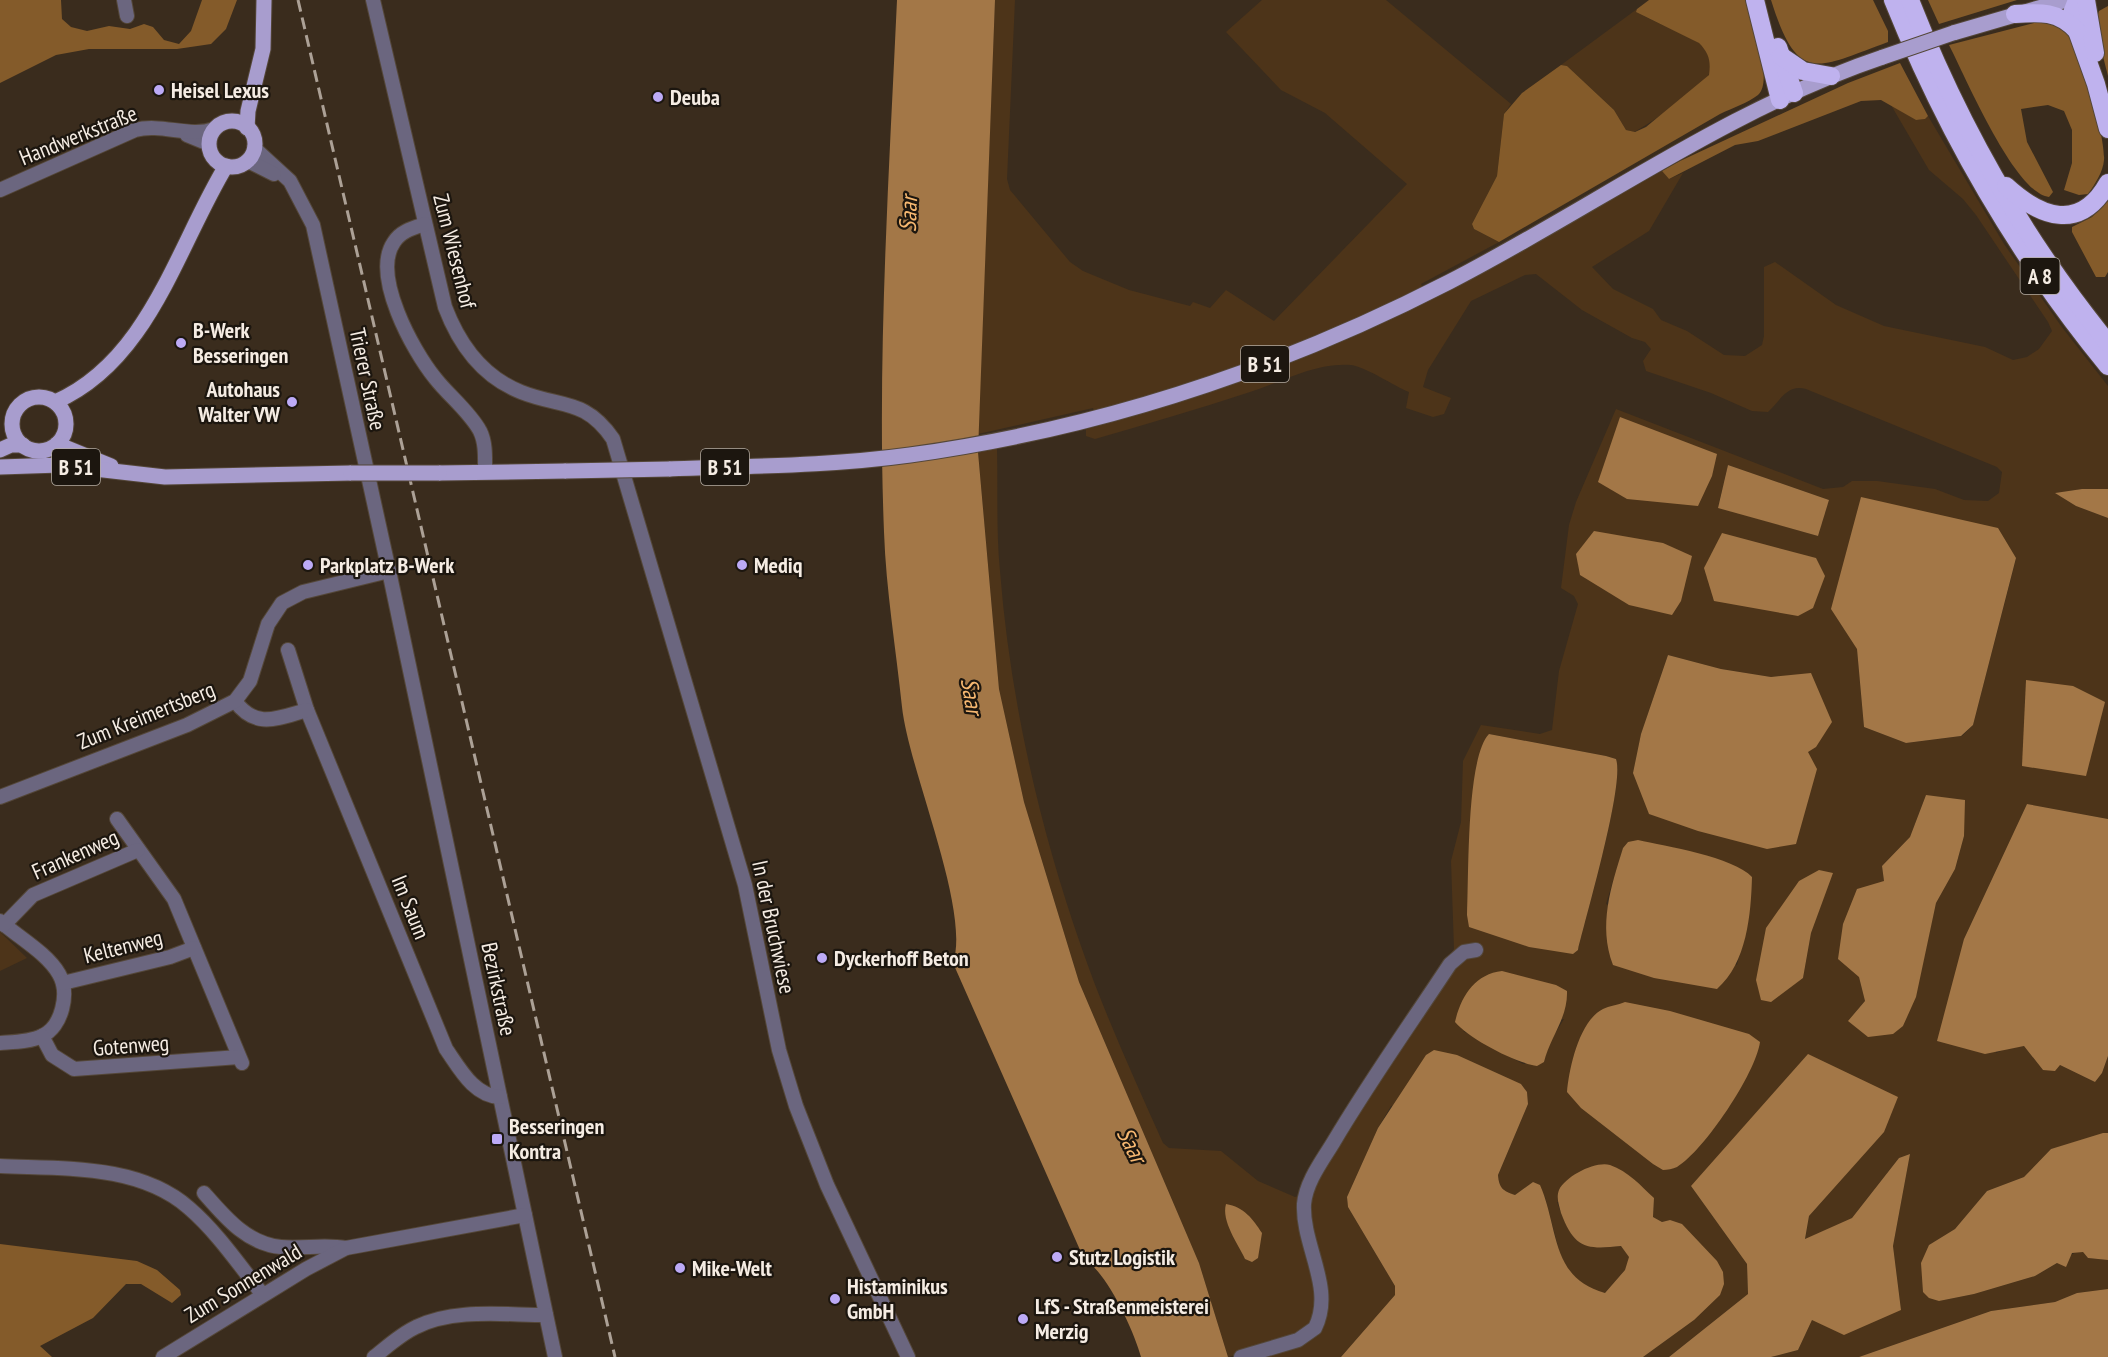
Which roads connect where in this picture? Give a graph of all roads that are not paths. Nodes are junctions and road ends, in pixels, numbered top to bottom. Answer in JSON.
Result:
{"nodes":[{"id":1,"x":124,"y":0,"type":"edge"},
{"id":2,"x":264,"y":0,"type":"edge"},
{"id":3,"x":373,"y":0,"type":"edge"},
{"id":4,"x":1755,"y":0,"type":"edge"},
{"id":5,"x":1762,"y":0,"type":"edge"},
{"id":6,"x":1893,"y":0,"type":"edge"},
{"id":7,"x":1910,"y":0,"type":"edge"},
{"id":8,"x":2066,"y":0,"type":"edge"},
{"id":9,"x":2077,"y":0,"type":"edge"},
{"id":10,"x":2086,"y":0,"type":"edge"},
{"id":11,"x":2015,"y":14,"type":"junction"},
{"id":12,"x":127,"y":16,"type":"dead end"},
{"id":13,"x":2077,"y":31,"type":"junction"},
{"id":14,"x":264,"y":32,"type":"junction"},
{"id":15,"x":1781,"y":56,"type":"junction"},
{"id":16,"x":1831,"y":76,"type":"junction"},
{"id":17,"x":1787,"y":96,"type":"junction"},
{"id":18,"x":2108,"y":104,"type":"edge"},
{"id":19,"x":232,"y":122,"type":"junction"},
{"id":20,"x":247,"y":128,"type":"junction"},
{"id":21,"x":174,"y":129,"type":"junction"},
{"id":22,"x":214,"y":129,"type":"junction"},
{"id":23,"x":2108,"y":129,"type":"edge"},
{"id":24,"x":209,"y":144,"type":"junction"},
{"id":25,"x":251,"y":154,"type":"junction"},
{"id":26,"x":220,"y":163,"type":"junction"},
{"id":27,"x":1992,"y":174,"type":"junction"},
{"id":28,"x":2108,"y":183,"type":"edge"},
{"id":29,"x":0,"y":189,"type":"edge"},
{"id":30,"x":425,"y":224,"type":"junction"},
{"id":31,"x":2108,"y":343,"type":"edge"},
{"id":32,"x":2108,"y":366,"type":"edge"},
{"id":33,"x":59,"y":408,"type":"junction"},
{"id":34,"x":13,"y":429,"type":"junction"},
{"id":35,"x":60,"y":440,"type":"junction"},
{"id":36,"x":0,"y":442,"type":"edge"},
{"id":37,"x":23,"y":445,"type":"junction"},
{"id":38,"x":0,"y":450,"type":"edge"},
{"id":39,"x":0,"y":467,"type":"edge"},
{"id":40,"x":485,"y":472,"type":"junction"},
{"id":41,"x":151,"y":476,"type":"junction"},
{"id":42,"x":631,"y":494,"type":"joint"},
{"id":43,"x":389,"y":571,"type":"junction"},
{"id":44,"x":401,"y":629,"type":"joint"},
{"id":45,"x":288,"y":650,"type":"dead end"},
{"id":46,"x":235,"y":701,"type":"junction"},
{"id":47,"x":307,"y":710,"type":"junction"},
{"id":48,"x":0,"y":797,"type":"edge"},
{"id":49,"x":117,"y":819,"type":"dead end"},
{"id":50,"x":138,"y":850,"type":"junction"},
{"id":51,"x":174,"y":899,"type":"joint"},
{"id":52,"x":2,"y":923,"type":"edge"},
{"id":53,"x":194,"y":948,"type":"junction"},
{"id":54,"x":1476,"y":950,"type":"dead end"},
{"id":55,"x":63,"y":983,"type":"junction"},
{"id":56,"x":214,"y":992,"type":"joint"},
{"id":57,"x":42,"y":1036,"type":"junction"},
{"id":58,"x":0,"y":1043,"type":"edge"},
{"id":59,"x":500,"y":1097,"type":"junction"},
{"id":60,"x":0,"y":1166,"type":"edge"},
{"id":61,"x":204,"y":1193,"type":"dead end"},
{"id":62,"x":525,"y":1215,"type":"junction"},
{"id":63,"x":346,"y":1248,"type":"junction"},
{"id":64,"x":263,"y":1295,"type":"junction"},
{"id":65,"x":546,"y":1315,"type":"junction"},
{"id":66,"x":163,"y":1357,"type":"edge"},
{"id":67,"x":374,"y":1357,"type":"edge"},
{"id":68,"x":555,"y":1357,"type":"edge"},
{"id":69,"x":908,"y":1357,"type":"edge"},
{"id":70,"x":1241,"y":1357,"type":"edge"}],
"edges":[{"from":1,"to":12,"type":"street"},
{"from":2,"to":14,"type":"main road"},
{"from":3,"to":30,"type":"street","name":"Zum Wiesenhof"},
{"from":4,"to":17,"type":"highway"},
{"from":5,"to":15,"type":"highway"},
{"from":6,"to":32,"type":"highway","number":"A 8"},
{"from":7,"to":27,"type":"highway","number":"A 8"},
{"from":8,"to":11,"type":"main road"},
{"from":9,"to":13,"type":"highway"},
{"from":10,"to":18,"type":"highway"},
{"from":11,"to":13,"type":"highway"},
{"from":11,"to":16,"type":"main road","bridge":true},
{"from":13,"to":23,"type":"highway"},
{"from":14,"to":19,"type":"main road"},
{"from":14,"to":20,"type":"main road"},
{"from":15,"to":16,"type":"highway"},
{"from":15,"to":17,"type":"highway"},
{"from":16,"to":17,"type":"main road"},
{"from":17,"to":40,"type":"main road","number":"B 51","bridge":true},
{"from":19,"to":20,"type":"main road"},
{"from":19,"to":22,"type":"main road"},
{"from":20,"to":25,"type":"main road"},
{"from":21,"to":22,"type":"street","name":"Handwerkstraße"},
{"from":21,"to":24,"type":"street","name":"Handwerkstraße"},
{"from":21,"to":29,"type":"street","name":"Handwerkstraße"},
{"from":22,"to":24,"type":"main road"},
{"from":24,"to":26,"type":"main road"},
{"from":25,"to":26,"type":"main road"},
{"from":25,"to":43,"type":"street","name":"Trierer Straße"},
{"from":26,"to":33,"type":"main road"},
{"from":27,"to":28,"type":"highway"},
{"from":27,"to":31,"type":"highway","number":"A 8"},
{"from":30,"to":40,"type":"street"},
{"from":30,"to":42,"type":"street","name":"Zum Wiesenhof"},
{"from":33,"to":34,"type":"main road"},
{"from":33,"to":35,"type":"main road"},
{"from":34,"to":36,"type":"main road"},
{"from":34,"to":37,"type":"main road"},
{"from":35,"to":37,"type":"main road"},
{"from":35,"to":41,"type":"main road","number":"B 51"},
{"from":37,"to":38,"type":"main road","number":"B 51"},
{"from":39,"to":41,"type":"main road","number":"B 51"},
{"from":40,"to":41,"type":"main road","number":"B 51","bridge":true},
{"from":42,"to":69,"type":"street","name":"In der Bruchwiese"},
{"from":43,"to":44,"type":"street","name":"Trierer Straße"},
{"from":43,"to":46,"type":"street","name":"Zum Kreimertsberg"},
{"from":44,"to":59,"type":"street","name":"Bezirkstraße"},
{"from":45,"to":47,"type":"street","name":"Im Saum"},
{"from":46,"to":47,"type":"street"},
{"from":46,"to":48,"type":"street","name":"Zum Kreimertsberg"},
{"from":47,"to":59,"type":"street","name":"Im Saum"},
{"from":49,"to":50,"type":"street","name":"Frankenweg"},
{"from":50,"to":51,"type":"street","name":"Frankenweg"},
{"from":50,"to":52,"type":"street","name":"Frankenweg"},
{"from":51,"to":53,"type":"street","name":"Keltenweg"},
{"from":52,"to":55,"type":"street"},
{"from":53,"to":55,"type":"street","name":"Keltenweg"},
{"from":53,"to":56,"type":"street","name":"Keltenweg"},
{"from":54,"to":70,"type":"street"},
{"from":55,"to":57,"type":"street"},
{"from":56,"to":57,"type":"street","name":"Gotenweg"},
{"from":57,"to":58,"type":"street"},
{"from":59,"to":62,"type":"street","name":"Bezirkstraße"},
{"from":60,"to":64,"type":"street"},
{"from":61,"to":63,"type":"street","name":"Zum Sonnenwald"},
{"from":62,"to":63,"type":"street","name":"Zum Sonnenwald"},
{"from":62,"to":65,"type":"street","name":"Bezirkstraße"},
{"from":63,"to":64,"type":"street","name":"Zum Sonnenwald"},
{"from":64,"to":66,"type":"street","name":"Zum Sonnenwald"},
{"from":65,"to":67,"type":"street"},
{"from":65,"to":68,"type":"street","name":"Bezirkstraße"}]}
